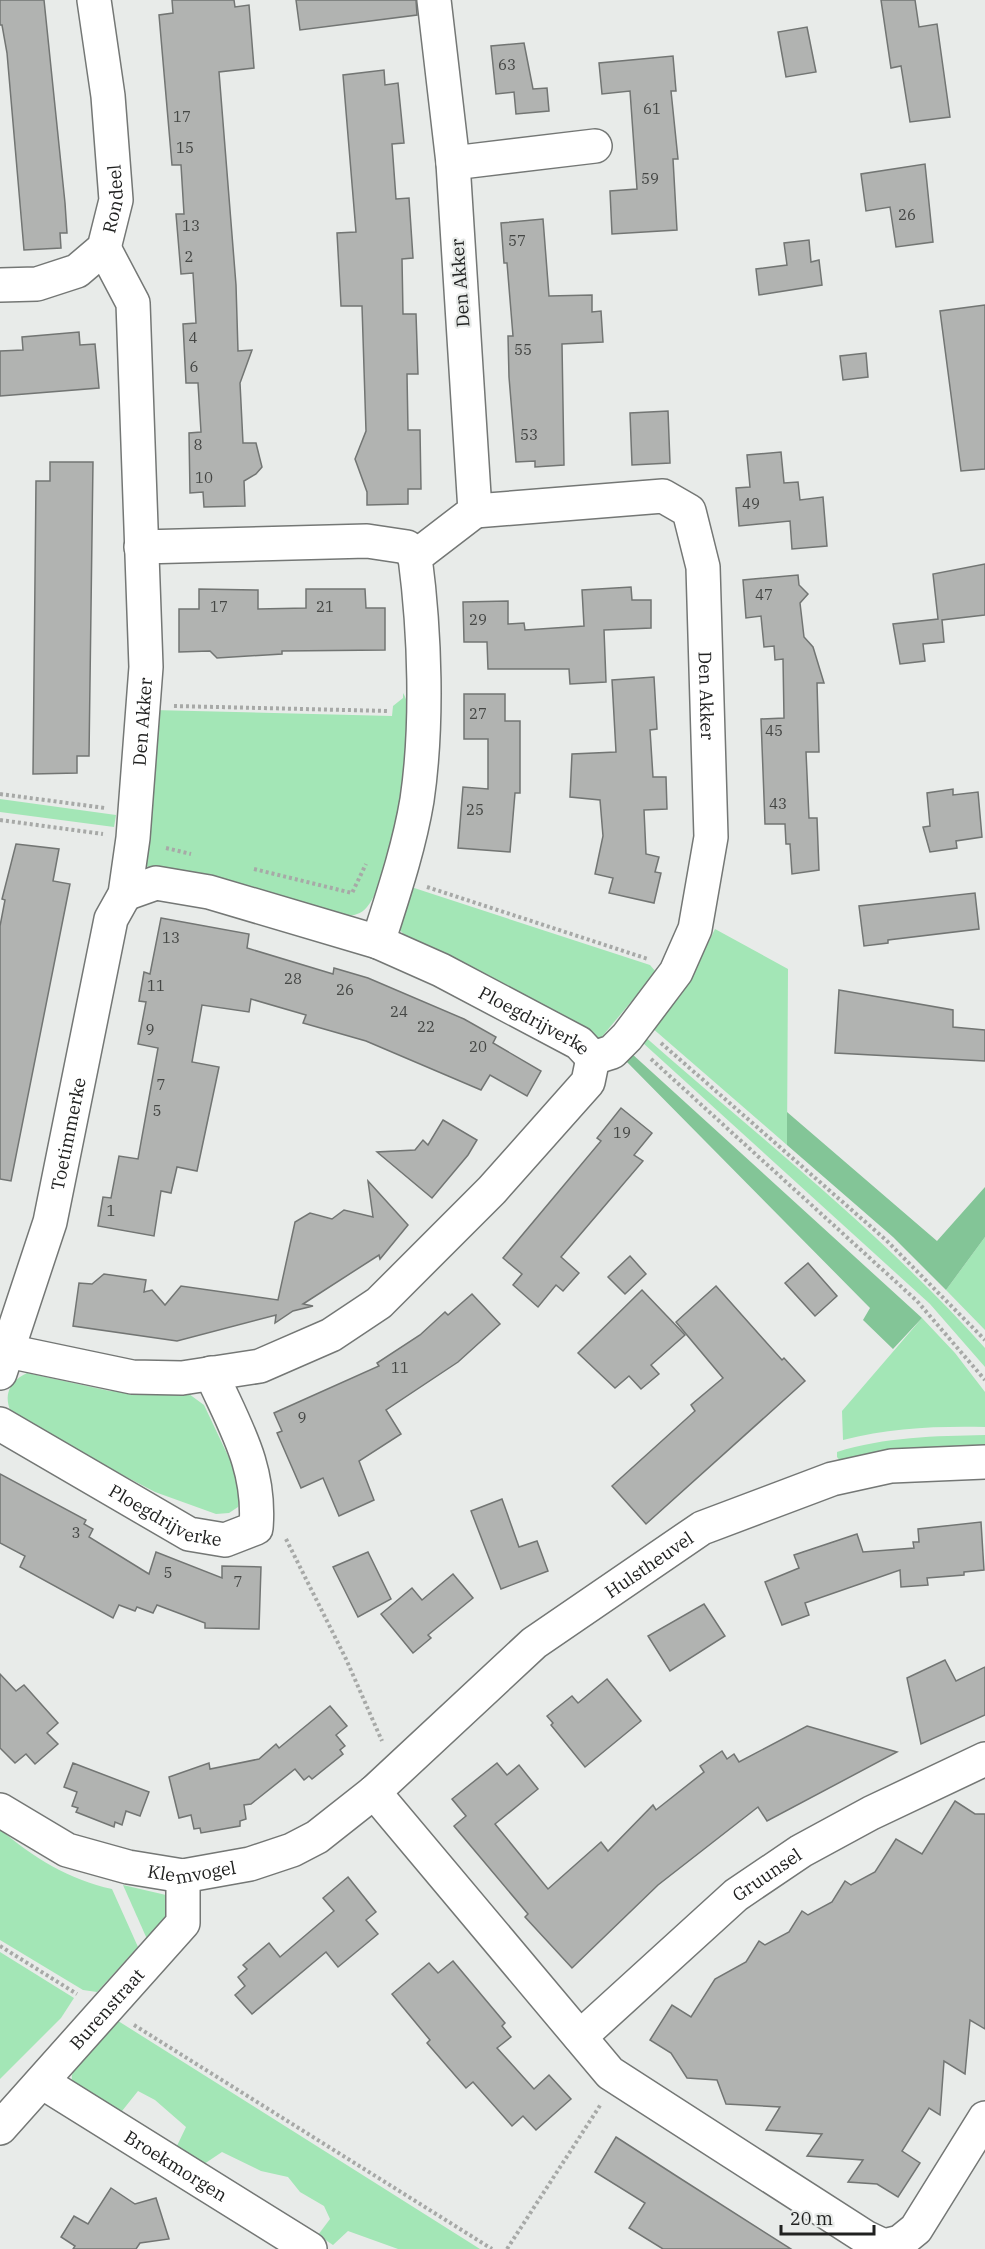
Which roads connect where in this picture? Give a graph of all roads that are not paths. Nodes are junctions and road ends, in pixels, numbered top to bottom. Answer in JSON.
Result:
{"nodes":[{"id":1,"x":94,"y":0,"type":"edge"},
{"id":2,"x":434,"y":0,"type":"edge"},
{"id":3,"x":595,"y":146,"type":"dead end"},
{"id":4,"x":453,"y":163,"type":"junction"},
{"id":5,"x":104,"y":248,"type":"junction"},
{"id":6,"x":0,"y":285,"type":"edge"},
{"id":7,"x":475,"y":511,"type":"junction"},
{"id":8,"x":141,"y":547,"type":"junction"},
{"id":9,"x":415,"y":557,"type":"junction"},
{"id":10,"x":125,"y":894,"type":"junction"},
{"id":11,"x":378,"y":942,"type":"junction"},
{"id":12,"x":593,"y":1059,"type":"junction"},
{"id":13,"x":4,"y":1362,"type":"edge"},
{"id":14,"x":211,"y":1373,"type":"junction"},
{"id":15,"x":0,"y":1424,"type":"edge"},
{"id":16,"x":985,"y":1462,"type":"edge"},
{"id":17,"x":985,"y":1759,"type":"edge"},
{"id":18,"x":385,"y":1782,"type":"junction"},
{"id":19,"x":0,"y":1810,"type":"edge"},
{"id":20,"x":183,"y":1876,"type":"junction"},
{"id":21,"x":580,"y":2037,"type":"junction"},
{"id":22,"x":42,"y":2082,"type":"junction"},
{"id":23,"x":985,"y":2118,"type":"edge"},
{"id":24,"x":0,"y":2128,"type":"edge"},
{"id":25,"x":903,"y":2245,"type":"edge"},
{"id":26,"x":310,"y":2249,"type":"edge"}],
"edges":[{"from":1,"to":5,"type":"street","name":"Rondeel"},
{"from":2,"to":4,"type":"street","name":"Den Akker"},
{"from":3,"to":4,"type":"street"},
{"from":4,"to":7,"type":"street","name":"Den Akker"},
{"from":5,"to":6,"type":"street","name":"Rondeel"},
{"from":5,"to":8,"type":"street","name":"Den Akker"},
{"from":7,"to":9,"type":"street"},
{"from":7,"to":12,"type":"street","name":"Den Akker"},
{"from":8,"to":9,"type":"street"},
{"from":8,"to":10,"type":"street","name":"Den Akker"},
{"from":9,"to":11,"type":"street"},
{"from":10,"to":11,"type":"street","name":"Ploegdrijverke"},
{"from":10,"to":13,"type":"street","name":"Toetimmerke"},
{"from":11,"to":12,"type":"street","name":"Ploegdrijverke"},
{"from":12,"to":14,"type":"street","name":"Ploegdrijverke"},
{"from":13,"to":14,"type":"street","name":"Ploegdrijverke"},
{"from":14,"to":15,"type":"street","name":"Ploegdrijverke"},
{"from":16,"to":18,"type":"street","name":"Hulstheuvel"},
{"from":17,"to":21,"type":"street","name":"Gruunsel"},
{"from":18,"to":20,"type":"street","name":"Klemvogel"},
{"from":18,"to":21,"type":"street"},
{"from":19,"to":20,"type":"street","name":"Klemvogel"},
{"from":20,"to":22,"type":"street","name":"Burenstraat"},
{"from":21,"to":25,"type":"street"},
{"from":22,"to":24,"type":"street","name":"Burenstraat"},
{"from":22,"to":26,"type":"street","name":"Broekmorgen"},
{"from":23,"to":25,"type":"street"}]}
